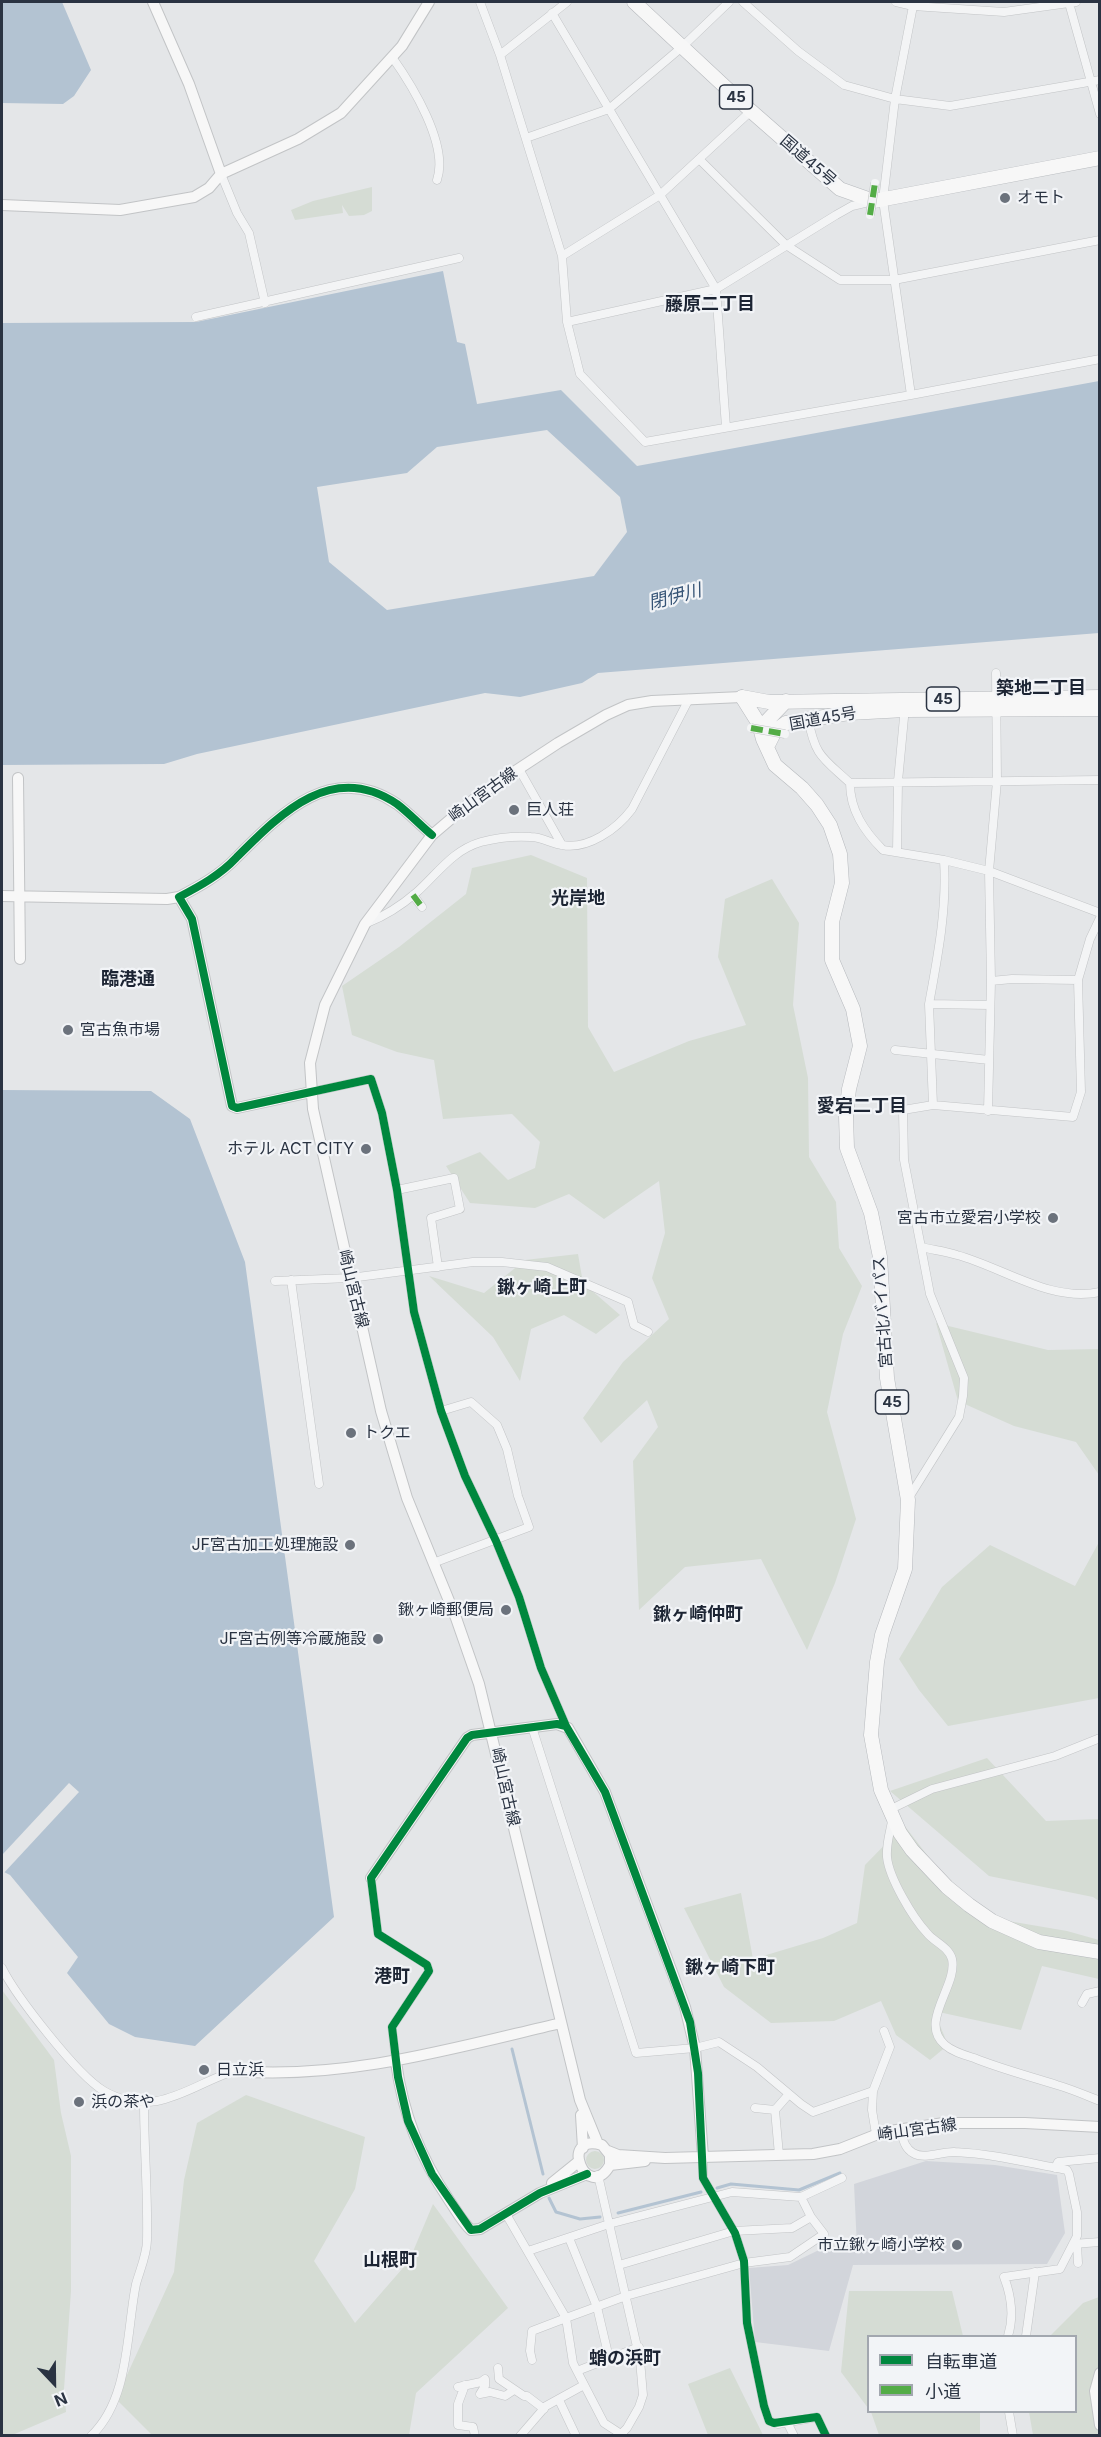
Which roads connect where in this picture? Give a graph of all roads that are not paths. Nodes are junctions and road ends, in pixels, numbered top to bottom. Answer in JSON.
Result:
{"nodes":[{"id":1,"x":153,"y":2,"type":"edge"},
{"id":2,"x":429,"y":2,"type":"edge"},
{"id":3,"x":480,"y":2,"type":"edge"},
{"id":4,"x":567,"y":2,"type":"edge"},
{"id":5,"x":634,"y":2,"type":"edge"},
{"id":6,"x":729,"y":2,"type":"edge"},
{"id":7,"x":743,"y":2,"type":"edge"},
{"id":8,"x":896,"y":2,"type":"edge"},
{"id":9,"x":1072,"y":2,"type":"edge"},
{"id":10,"x":913,"y":6,"type":"junction"},
{"id":11,"x":552,"y":13,"type":"junction"},
{"id":12,"x":682,"y":46,"type":"junction"},
{"id":13,"x":500,"y":55,"type":"junction"},
{"id":14,"x":392,"y":57,"type":"junction"},
{"id":15,"x":1100,"y":80,"type":"edge"},
{"id":16,"x":1091,"y":82,"type":"junction"},
{"id":17,"x":895,"y":99,"type":"junction"},
{"id":18,"x":609,"y":108,"type":"junction"},
{"id":19,"x":751,"y":111,"type":"junction"},
{"id":20,"x":1100,"y":114,"type":"edge"},
{"id":21,"x":526,"y":138,"type":"junction"},
{"id":22,"x":1100,"y":158,"type":"edge"},
{"id":23,"x":699,"y":159,"type":"junction"},
{"id":24,"x":221,"y":174,"type":"junction"},
{"id":25,"x":437,"y":180,"type":"dead end"},
{"id":26,"x":875,"y":183,"type":"dead end"},
{"id":27,"x":660,"y":195,"type":"junction"},
{"id":28,"x":878,"y":201,"type":"junction"},
{"id":29,"x":2,"y":206,"type":"edge"},
{"id":30,"x":870,"y":215,"type":"dead end"},
{"id":31,"x":1100,"y":240,"type":"edge"},
{"id":32,"x":786,"y":244,"type":"junction"},
{"id":33,"x":562,"y":256,"type":"junction"},
{"id":34,"x":459,"y":258,"type":"dead end"},
{"id":35,"x":894,"y":280,"type":"junction"},
{"id":36,"x":716,"y":289,"type":"junction"},
{"id":37,"x":265,"y":303,"type":"junction"},
{"id":38,"x":196,"y":317,"type":"dead end"},
{"id":39,"x":567,"y":322,"type":"junction"},
{"id":40,"x":1100,"y":359,"type":"edge"},
{"id":41,"x":911,"y":395,"type":"junction"},
{"id":42,"x":726,"y":427,"type":"junction"},
{"id":43,"x":996,"y":673,"type":"dead end"},
{"id":44,"x":742,"y":697,"type":"junction"},
{"id":45,"x":1100,"y":697,"type":"edge"},
{"id":46,"x":689,"y":699,"type":"junction"},
{"id":47,"x":905,"y":705,"type":"junction"},
{"id":48,"x":997,"y":705,"type":"junction"},
{"id":49,"x":776,"y":706,"type":"junction"},
{"id":50,"x":1100,"y":709,"type":"edge"},
{"id":51,"x":849,"y":713,"type":"junction"},
{"id":52,"x":808,"y":718,"type":"junction"},
{"id":53,"x":750,"y":728,"type":"dead end"},
{"id":54,"x":780,"y":732,"type":"junction"},
{"id":55,"x":763,"y":739,"type":"junction"},
{"id":56,"x":770,"y":757,"type":"junction"},
{"id":57,"x":519,"y":769,"type":"junction"},
{"id":58,"x":18,"y":778,"type":"dead end"},
{"id":59,"x":1100,"y":780,"type":"edge"},
{"id":60,"x":898,"y":781,"type":"junction"},
{"id":61,"x":997,"y":781,"type":"junction"},
{"id":62,"x":850,"y":783,"type":"junction"},
{"id":63,"x":432,"y":835,"type":"junction"},
{"id":64,"x":561,"y":845,"type":"junction"},
{"id":65,"x":897,"y":852,"type":"junction"},
{"id":66,"x":944,"y":860,"type":"junction"},
{"id":67,"x":989,"y":871,"type":"junction"},
{"id":68,"x":413,"y":895,"type":"junction"},
{"id":69,"x":2,"y":896,"type":"edge"},
{"id":70,"x":20,"y":896,"type":"junction"},
{"id":71,"x":180,"y":897,"type":"junction"},
{"id":72,"x":422,"y":907,"type":"dead end"},
{"id":73,"x":1100,"y":913,"type":"edge"},
{"id":74,"x":1100,"y":918,"type":"edge"},
{"id":75,"x":364,"y":924,"type":"junction"},
{"id":76,"x":20,"y":959,"type":"dead end"},
{"id":77,"x":1078,"y":980,"type":"junction"},
{"id":78,"x":991,"y":981,"type":"junction"},
{"id":79,"x":929,"y":1004,"type":"junction"},
{"id":80,"x":989,"y":1005,"type":"junction"},
{"id":81,"x":895,"y":1050,"type":"dead end"},
{"id":82,"x":929,"y":1055,"type":"junction"},
{"id":83,"x":989,"y":1060,"type":"junction"},
{"id":84,"x":311,"y":1092,"type":"junction"},
{"id":85,"x":933,"y":1105,"type":"junction"},
{"id":86,"x":988,"y":1111,"type":"junction"},
{"id":87,"x":397,"y":1190,"type":"junction"},
{"id":88,"x":921,"y":1247,"type":"junction"},
{"id":89,"x":438,"y":1268,"type":"junction"},
{"id":90,"x":408,"y":1271,"type":"junction"},
{"id":91,"x":350,"y":1278,"type":"junction"},
{"id":92,"x":291,"y":1280,"type":"junction"},
{"id":93,"x":275,"y":1281,"type":"dead end"},
{"id":94,"x":1100,"y":1292,"type":"edge"},
{"id":95,"x":648,"y":1332,"type":"dead end"},
{"id":96,"x":441,"y":1411,"type":"junction"},
{"id":97,"x":319,"y":1484,"type":"dead end"},
{"id":98,"x":908,"y":1500,"type":"junction"},
{"id":99,"x":496,"y":1541,"type":"junction"},
{"id":100,"x":433,"y":1563,"type":"junction"},
{"id":101,"x":566,"y":1725,"type":"junction"},
{"id":102,"x":532,"y":1727,"type":"junction"},
{"id":103,"x":492,"y":1732,"type":"junction"},
{"id":104,"x":1100,"y":1738,"type":"edge"},
{"id":105,"x":891,"y":1815,"type":"junction"},
{"id":106,"x":371,"y":1878,"type":"joint"},
{"id":107,"x":1100,"y":1952,"type":"edge"},
{"id":108,"x":2,"y":1968,"type":"edge"},
{"id":109,"x":1100,"y":1991,"type":"edge"},
{"id":110,"x":1082,"y":2003,"type":"dead end"},
{"id":111,"x":561,"y":2023,"type":"junction"},
{"id":112,"x":884,"y":2031,"type":"dead end"},
{"id":113,"x":695,"y":2048,"type":"junction"},
{"id":114,"x":396,"y":2062,"type":"junction"},
{"id":115,"x":234,"y":2071,"type":"joint"},
{"id":116,"x":873,"y":2091,"type":"junction"},
{"id":117,"x":789,"y":2094,"type":"junction"},
{"id":118,"x":580,"y":2100,"type":"junction"},
{"id":119,"x":1100,"y":2101,"type":"edge"},
{"id":120,"x":144,"y":2102,"type":"junction"},
{"id":121,"x":754,"y":2108,"type":"dead end"},
{"id":122,"x":776,"y":2110,"type":"junction"},
{"id":123,"x":1100,"y":2127,"type":"edge"},
{"id":124,"x":900,"y":2129,"type":"junction"},
{"id":125,"x":876,"y":2134,"type":"junction"},
{"id":126,"x":598,"y":2144,"type":"junction"},
{"id":127,"x":583,"y":2148,"type":"junction"},
{"id":128,"x":608,"y":2151,"type":"junction"},
{"id":129,"x":779,"y":2155,"type":"junction"},
{"id":130,"x":703,"y":2157,"type":"junction"},
{"id":131,"x":665,"y":2158,"type":"junction"},
{"id":132,"x":1100,"y":2158,"type":"edge"},
{"id":133,"x":578,"y":2162,"type":"junction"},
{"id":134,"x":610,"y":2165,"type":"junction"},
{"id":135,"x":1054,"y":2168,"type":"junction"},
{"id":136,"x":592,"y":2175,"type":"junction"},
{"id":137,"x":842,"y":2178,"type":"dead end"},
{"id":138,"x":540,"y":2193,"type":"junction"},
{"id":139,"x":714,"y":2196,"type":"junction"},
{"id":140,"x":801,"y":2197,"type":"junction"},
{"id":141,"x":506,"y":2214,"type":"junction"},
{"id":142,"x":811,"y":2217,"type":"junction"},
{"id":143,"x":609,"y":2224,"type":"junction"},
{"id":144,"x":734,"y":2231,"type":"junction"},
{"id":145,"x":569,"y":2238,"type":"junction"},
{"id":146,"x":1100,"y":2242,"type":"edge"},
{"id":147,"x":1075,"y":2244,"type":"junction"},
{"id":148,"x":528,"y":2251,"type":"junction"},
{"id":149,"x":744,"y":2263,"type":"junction"},
{"id":150,"x":1078,"y":2263,"type":"dead end"},
{"id":151,"x":620,"y":2265,"type":"junction"},
{"id":152,"x":1035,"y":2272,"type":"junction"},
{"id":153,"x":626,"y":2296,"type":"junction"},
{"id":154,"x":597,"y":2307,"type":"junction"},
{"id":155,"x":566,"y":2318,"type":"junction"},
{"id":156,"x":1008,"y":2335,"type":"edge"},
{"id":157,"x":1026,"y":2335,"type":"edge"},
{"id":158,"x":639,"y":2347,"type":"junction"},
{"id":159,"x":609,"y":2358,"type":"junction"},
{"id":160,"x":532,"y":2360,"type":"dead end"},
{"id":161,"x":498,"y":2368,"type":"dead end"},
{"id":162,"x":577,"y":2371,"type":"junction"},
{"id":163,"x":1100,"y":2373,"type":"edge"},
{"id":164,"x":584,"y":2385,"type":"junction"},
{"id":165,"x":514,"y":2390,"type":"junction"},
{"id":166,"x":560,"y":2400,"type":"junction"},
{"id":167,"x":544,"y":2409,"type":"junction"},
{"id":168,"x":1009,"y":2413,"type":"edge"},
{"id":169,"x":787,"y":2422,"type":"junction"},
{"id":170,"x":1100,"y":2426,"type":"edge"},
{"id":171,"x":621,"y":2435,"type":"edge"},
{"id":172,"x":92,"y":2436,"type":"edge"},
{"id":173,"x":475,"y":2436,"type":"edge"},
{"id":174,"x":520,"y":2436,"type":"edge"},
{"id":175,"x":576,"y":2436,"type":"edge"},
{"id":176,"x":794,"y":2436,"type":"edge"},
{"id":177,"x":826,"y":2436,"type":"edge"},
{"id":178,"x":1013,"y":2436,"type":"edge"}],
"edges":[{"from":1,"to":24,"type":"street"},
{"from":2,"to":14,"type":"street"},
{"from":3,"to":13,"type":"street"},
{"from":4,"to":11,"type":"street"},
{"from":5,"to":12,"type":"highway","name":"国道45号","number":"45"},
{"from":6,"to":12,"type":"street"},
{"from":7,"to":17,"type":"street"},
{"from":8,"to":10,"type":"street"},
{"from":9,"to":10,"type":"street"},
{"from":9,"to":16,"type":"street"},
{"from":10,"to":17,"type":"street"},
{"from":11,"to":13,"type":"street"},
{"from":11,"to":18,"type":"street"},
{"from":12,"to":18,"type":"street"},
{"from":12,"to":19,"type":"highway","name":"国道45号","number":"45"},
{"from":13,"to":21,"type":"street"},
{"from":14,"to":24,"type":"street"},
{"from":14,"to":25,"type":"street"},
{"from":15,"to":16,"type":"street"},
{"from":16,"to":17,"type":"street"},
{"from":16,"to":20,"type":"street"},
{"from":17,"to":28,"type":"street"},
{"from":18,"to":21,"type":"street"},
{"from":18,"to":27,"type":"street"},
{"from":19,"to":23,"type":"street"},
{"from":19,"to":28,"type":"highway","name":"国道45号","number":"45"},
{"from":21,"to":33,"type":"street"},
{"from":22,"to":28,"type":"highway"},
{"from":23,"to":27,"type":"street"},
{"from":23,"to":32,"type":"street"},
{"from":24,"to":29,"type":"street"},
{"from":24,"to":37,"type":"street"},
{"from":26,"to":30,"type":"street","bridge":true},
{"from":27,"to":33,"type":"street"},
{"from":27,"to":36,"type":"street"},
{"from":28,"to":32,"type":"street"},
{"from":28,"to":35,"type":"street"},
{"from":31,"to":35,"type":"street"},
{"from":32,"to":35,"type":"street"},
{"from":32,"to":36,"type":"street"},
{"from":33,"to":39,"type":"street"},
{"from":34,"to":37,"type":"street"},
{"from":35,"to":41,"type":"street"},
{"from":36,"to":39,"type":"street"},
{"from":36,"to":42,"type":"street"},
{"from":37,"to":38,"type":"street"},
{"from":39,"to":42,"type":"street"},
{"from":40,"to":41,"type":"street"},
{"from":41,"to":42,"type":"street"},
{"from":43,"to":48,"type":"street"},
{"from":44,"to":46,"type":"street","name":"崎山宮古線"},
{"from":44,"to":49,"type":"highway","number":"45"},
{"from":44,"to":55,"type":"highway","number":"45"},
{"from":45,"to":48,"type":"highway","name":"国道45号","number":"45"},
{"from":46,"to":57,"type":"street","name":"崎山宮古線"},
{"from":46,"to":64,"type":"street"},
{"from":47,"to":48,"type":"highway","name":"国道45号","number":"45"},
{"from":47,"to":49,"type":"highway","name":"国道45号","number":"45"},
{"from":47,"to":51,"type":"highway","name":"国道45号","number":"45"},
{"from":47,"to":60,"type":"street"},
{"from":48,"to":50,"type":"highway","name":"国道45号","number":"45"},
{"from":48,"to":61,"type":"street"},
{"from":49,"to":51,"type":"highway","number":"45"},
{"from":49,"to":54,"type":"highway"},
{"from":49,"to":55,"type":"highway","name":"国道45号"},
{"from":51,"to":52,"type":"highway","name":"国道45号","number":"45"},
{"from":52,"to":54,"type":"highway","name":"国道45号","number":"45"},
{"from":52,"to":62,"type":"street"},
{"from":53,"to":54,"type":"street","bridge":true},
{"from":54,"to":56,"type":"highway","name":"国道45号"},
{"from":55,"to":56,"type":"highway","number":"45"},
{"from":56,"to":98,"type":"highway","name":"宮古北バイパス","number":"45"},
{"from":57,"to":63,"type":"street","name":"崎山宮古線"},
{"from":57,"to":64,"type":"street"},
{"from":58,"to":70,"type":"street"},
{"from":59,"to":61,"type":"street"},
{"from":60,"to":61,"type":"street"},
{"from":60,"to":62,"type":"street"},
{"from":60,"to":65,"type":"street"},
{"from":61,"to":67,"type":"street"},
{"from":62,"to":65,"type":"street"},
{"from":63,"to":71,"type":"street"},
{"from":63,"to":75,"type":"street","name":"崎山宮古線"},
{"from":64,"to":68,"type":"street"},
{"from":65,"to":66,"type":"street"},
{"from":66,"to":67,"type":"street"},
{"from":66,"to":79,"type":"street"},
{"from":67,"to":73,"type":"street"},
{"from":67,"to":78,"type":"street"},
{"from":68,"to":72,"type":"street"},
{"from":68,"to":75,"type":"street"},
{"from":69,"to":70,"type":"street"},
{"from":70,"to":71,"type":"street"},
{"from":70,"to":76,"type":"street"},
{"from":71,"to":84,"type":"street"},
{"from":74,"to":77,"type":"street"},
{"from":75,"to":84,"type":"street","name":"崎山宮古線"},
{"from":77,"to":78,"type":"street"},
{"from":77,"to":86,"type":"street"},
{"from":78,"to":80,"type":"street"},
{"from":79,"to":80,"type":"street"},
{"from":79,"to":82,"type":"street"},
{"from":80,"to":83,"type":"street"},
{"from":81,"to":82,"type":"street"},
{"from":82,"to":83,"type":"street"},
{"from":82,"to":85,"type":"street"},
{"from":83,"to":86,"type":"street"},
{"from":84,"to":87,"type":"street"},
{"from":84,"to":91,"type":"street","name":"崎山宮古線"},
{"from":85,"to":86,"type":"street"},
{"from":85,"to":88,"type":"street"},
{"from":87,"to":89,"type":"street"},
{"from":87,"to":90,"type":"street"},
{"from":88,"to":94,"type":"street"},
{"from":88,"to":98,"type":"street"},
{"from":89,"to":90,"type":"street"},
{"from":89,"to":95,"type":"street"},
{"from":90,"to":91,"type":"street"},
{"from":90,"to":96,"type":"street"},
{"from":91,"to":92,"type":"street"},
{"from":91,"to":100,"type":"street","name":"崎山宮古線"},
{"from":92,"to":93,"type":"street"},
{"from":92,"to":97,"type":"street"},
{"from":96,"to":99,"type":"street"},
{"from":96,"to":99,"type":"street"},
{"from":98,"to":105,"type":"highway","name":"宮古北バイパス","number":"45"},
{"from":99,"to":100,"type":"street"},
{"from":99,"to":101,"type":"street"},
{"from":100,"to":103,"type":"street","name":"崎山宮古線"},
{"from":101,"to":102,"type":"street"},
{"from":101,"to":113,"type":"street"},
{"from":102,"to":103,"type":"street"},
{"from":102,"to":113,"type":"street"},
{"from":103,"to":106,"type":"street"},
{"from":103,"to":111,"type":"street","name":"崎山宮古線"},
{"from":104,"to":105,"type":"street"},
{"from":105,"to":107,"type":"highway","name":"宮古北バイパス","number":"45"},
{"from":105,"to":119,"type":"street"},
{"from":106,"to":114,"type":"street"},
{"from":108,"to":120,"type":"street"},
{"from":109,"to":110,"type":"street"},
{"from":111,"to":114,"type":"street"},
{"from":111,"to":118,"type":"street","name":"崎山宮古線"},
{"from":112,"to":116,"type":"street"},
{"from":113,"to":117,"type":"street"},
{"from":113,"to":130,"type":"street"},
{"from":114,"to":115,"type":"street"},
{"from":114,"to":141,"type":"street"},
{"from":115,"to":120,"type":"street"},
{"from":116,"to":117,"type":"street"},
{"from":116,"to":125,"type":"street"},
{"from":117,"to":122,"type":"street"},
{"from":118,"to":126,"type":"street","name":"崎山宮古線"},
{"from":118,"to":127,"type":"street","name":"崎山宮古線"},
{"from":120,"to":172,"type":"street"},
{"from":121,"to":122,"type":"street"},
{"from":122,"to":129,"type":"street"},
{"from":123,"to":124,"type":"street","name":"崎山宮古線"},
{"from":124,"to":125,"type":"street","name":"崎山宮古線"},
{"from":124,"to":135,"type":"street"},
{"from":125,"to":129,"type":"street","name":"崎山宮古線"},
{"from":126,"to":127,"type":"street"},
{"from":126,"to":128,"type":"street","name":"崎山宮古線"},
{"from":127,"to":133,"type":"street","name":"崎山宮古線"},
{"from":128,"to":131,"type":"street","name":"崎山宮古線"},
{"from":128,"to":134,"type":"street"},
{"from":129,"to":130,"type":"street","name":"崎山宮古線"},
{"from":130,"to":131,"type":"street","name":"崎山宮古線"},
{"from":130,"to":139,"type":"street"},
{"from":131,"to":134,"type":"street","name":"崎山宮古線"},
{"from":132,"to":135,"type":"street"},
{"from":133,"to":136,"type":"street"},
{"from":133,"to":138,"type":"street"},
{"from":134,"to":136,"type":"street"},
{"from":135,"to":147,"type":"street"},
{"from":136,"to":138,"type":"street"},
{"from":136,"to":143,"type":"street"},
{"from":137,"to":140,"type":"street"},
{"from":138,"to":141,"type":"street"},
{"from":139,"to":140,"type":"street"},
{"from":139,"to":143,"type":"street"},
{"from":139,"to":144,"type":"street"},
{"from":140,"to":142,"type":"street"},
{"from":141,"to":148,"type":"street"},
{"from":142,"to":144,"type":"street"},
{"from":142,"to":149,"type":"street"},
{"from":143,"to":145,"type":"street"},
{"from":143,"to":151,"type":"street"},
{"from":144,"to":149,"type":"street"},
{"from":144,"to":151,"type":"street"},
{"from":145,"to":148,"type":"street"},
{"from":145,"to":154,"type":"street"},
{"from":146,"to":147,"type":"street"},
{"from":147,"to":150,"type":"street"},
{"from":147,"to":152,"type":"street"},
{"from":148,"to":155,"type":"street"},
{"from":149,"to":153,"type":"street"},
{"from":149,"to":169,"type":"street"},
{"from":151,"to":153,"type":"street"},
{"from":152,"to":156,"type":"street"},
{"from":152,"to":157,"type":"street"},
{"from":153,"to":154,"type":"street"},
{"from":153,"to":158,"type":"street"},
{"from":154,"to":155,"type":"street"},
{"from":154,"to":159,"type":"street"},
{"from":155,"to":160,"type":"street"},
{"from":155,"to":162,"type":"street"},
{"from":158,"to":159,"type":"street"},
{"from":158,"to":171,"type":"street"},
{"from":159,"to":162,"type":"street"},
{"from":161,"to":165,"type":"street"},
{"from":162,"to":164,"type":"street"},
{"from":163,"to":170,"type":"street"},
{"from":164,"to":166,"type":"street"},
{"from":164,"to":171,"type":"street"},
{"from":165,"to":167,"type":"street"},
{"from":165,"to":173,"type":"street"},
{"from":166,"to":167,"type":"street"},
{"from":166,"to":175,"type":"street"},
{"from":167,"to":174,"type":"street"},
{"from":168,"to":178,"type":"street"},
{"from":169,"to":176,"type":"street"},
{"from":169,"to":177,"type":"street"}]}
